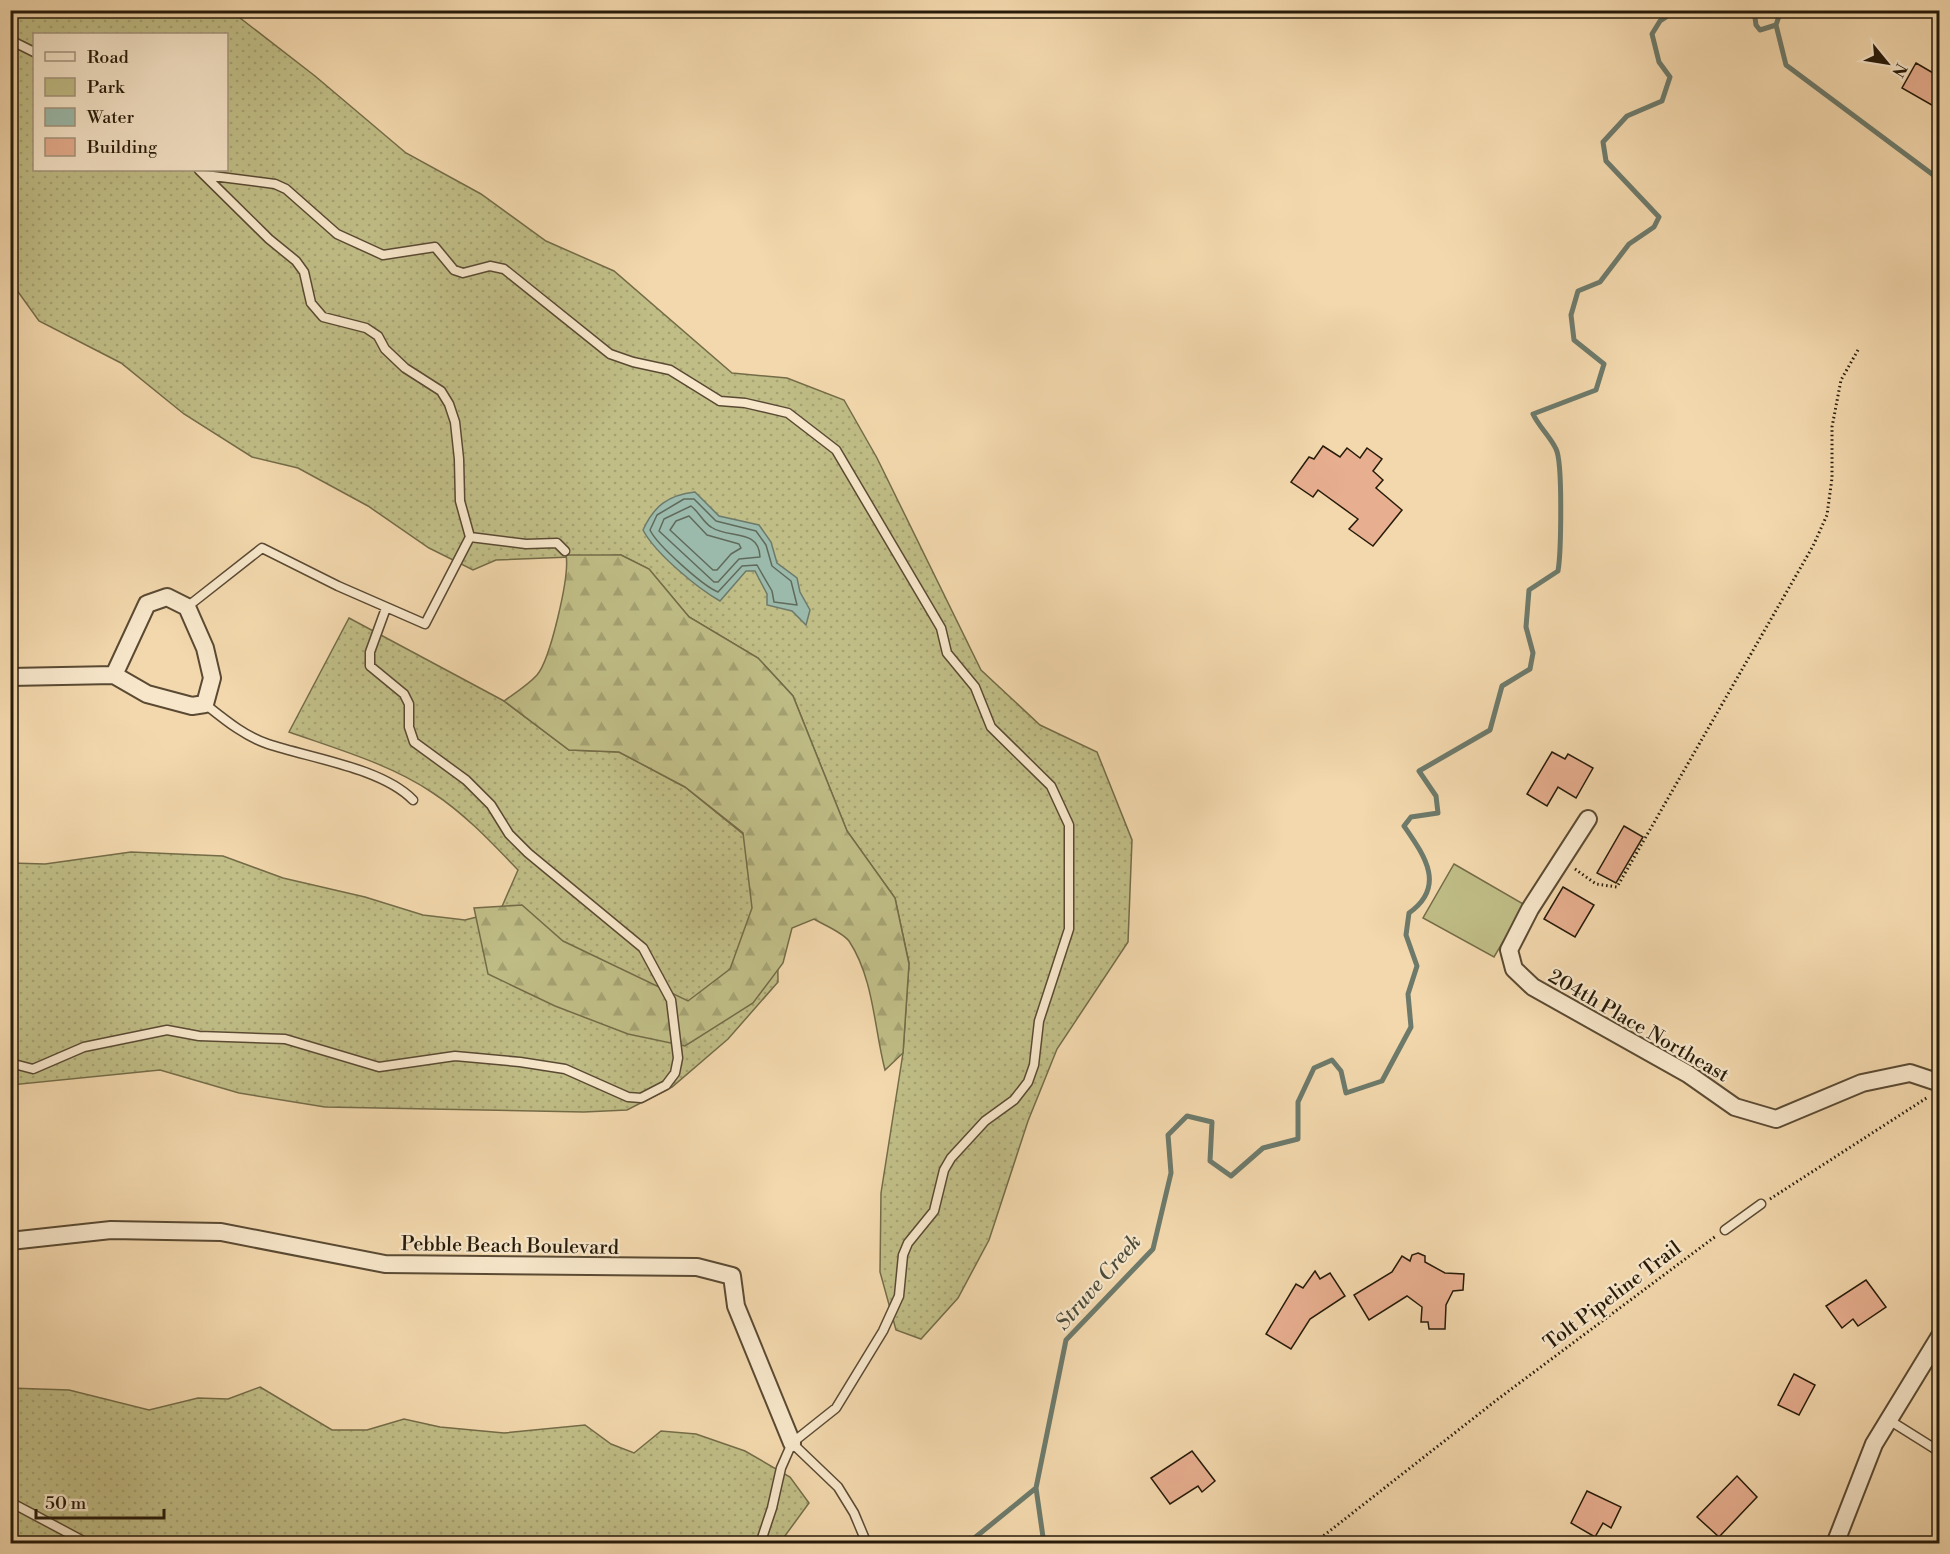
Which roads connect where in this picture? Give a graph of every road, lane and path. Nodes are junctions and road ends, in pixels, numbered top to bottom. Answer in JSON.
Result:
{"nodes":[{"id":1,"x":10,"y":40,"type":"edge"},
{"id":2,"x":33,"y":52,"type":"edge"},
{"id":3,"x":202,"y":172,"type":"edge"},
{"id":4,"x":1858,"y":350,"type":"dead end"},
{"id":5,"x":470,"y":537,"type":"junction"},
{"id":6,"x":565,"y":551,"type":"dead end"},
{"id":7,"x":187,"y":607,"type":"junction"},
{"id":8,"x":386,"y":608,"type":"junction"},
{"id":9,"x":114,"y":675,"type":"junction"},
{"id":10,"x":10,"y":677,"type":"edge"},
{"id":11,"x":205,"y":704,"type":"junction"},
{"id":12,"x":414,"y":800,"type":"dead end"},
{"id":13,"x":1587,"y":819,"type":"dead end"},
{"id":14,"x":1562,"y":859,"type":"junction"},
{"id":15,"x":10,"y":1064,"type":"edge"},
{"id":16,"x":1935,"y":1089,"type":"edge"},
{"id":17,"x":1761,"y":1204,"type":"joint"},
{"id":18,"x":1725,"y":1230,"type":"joint"},
{"id":19,"x":10,"y":1240,"type":"edge"},
{"id":20,"x":1940,"y":1336,"type":"edge"},
{"id":21,"x":1889,"y":1420,"type":"junction"},
{"id":22,"x":792,"y":1443,"type":"junction"},
{"id":23,"x":1940,"y":1452,"type":"edge"},
{"id":24,"x":10,"y":1502,"type":"edge"},
{"id":25,"x":89,"y":1544,"type":"edge"},
{"id":26,"x":760,"y":1544,"type":"edge"},
{"id":27,"x":867,"y":1544,"type":"edge"},
{"id":28,"x":1313,"y":1544,"type":"edge"},
{"id":29,"x":1835,"y":1544,"type":"edge"}],
"edges":[{"from":1,"to":2,"type":"lane"},
{"from":3,"to":5,"type":"lane"},
{"from":3,"to":22,"type":"lane"},
{"from":4,"to":14,"type":"path"},
{"from":5,"to":6,"type":"lane"},
{"from":5,"to":8,"type":"lane"},
{"from":7,"to":8,"type":"lane"},
{"from":7,"to":9,"type":"street"},
{"from":7,"to":11,"type":"street"},
{"from":8,"to":15,"type":"lane"},
{"from":9,"to":10,"type":"street"},
{"from":9,"to":11,"type":"street"},
{"from":11,"to":12,"type":"lane"},
{"from":13,"to":14,"type":"street","name":"204th Place Northeast"},
{"from":14,"to":16,"type":"street","name":"204th Place Northeast"},
{"from":16,"to":17,"type":"path"},
{"from":17,"to":18,"type":"lane"},
{"from":18,"to":28,"type":"path","name":"Tolt Pipeline Trail"},
{"from":19,"to":22,"type":"street","name":"Pebble Beach Boulevard"},
{"from":20,"to":21,"type":"street"},
{"from":21,"to":23,"type":"lane"},
{"from":21,"to":29,"type":"street"},
{"from":22,"to":26,"type":"lane"},
{"from":22,"to":27,"type":"lane"},
{"from":24,"to":25,"type":"lane"}]}
